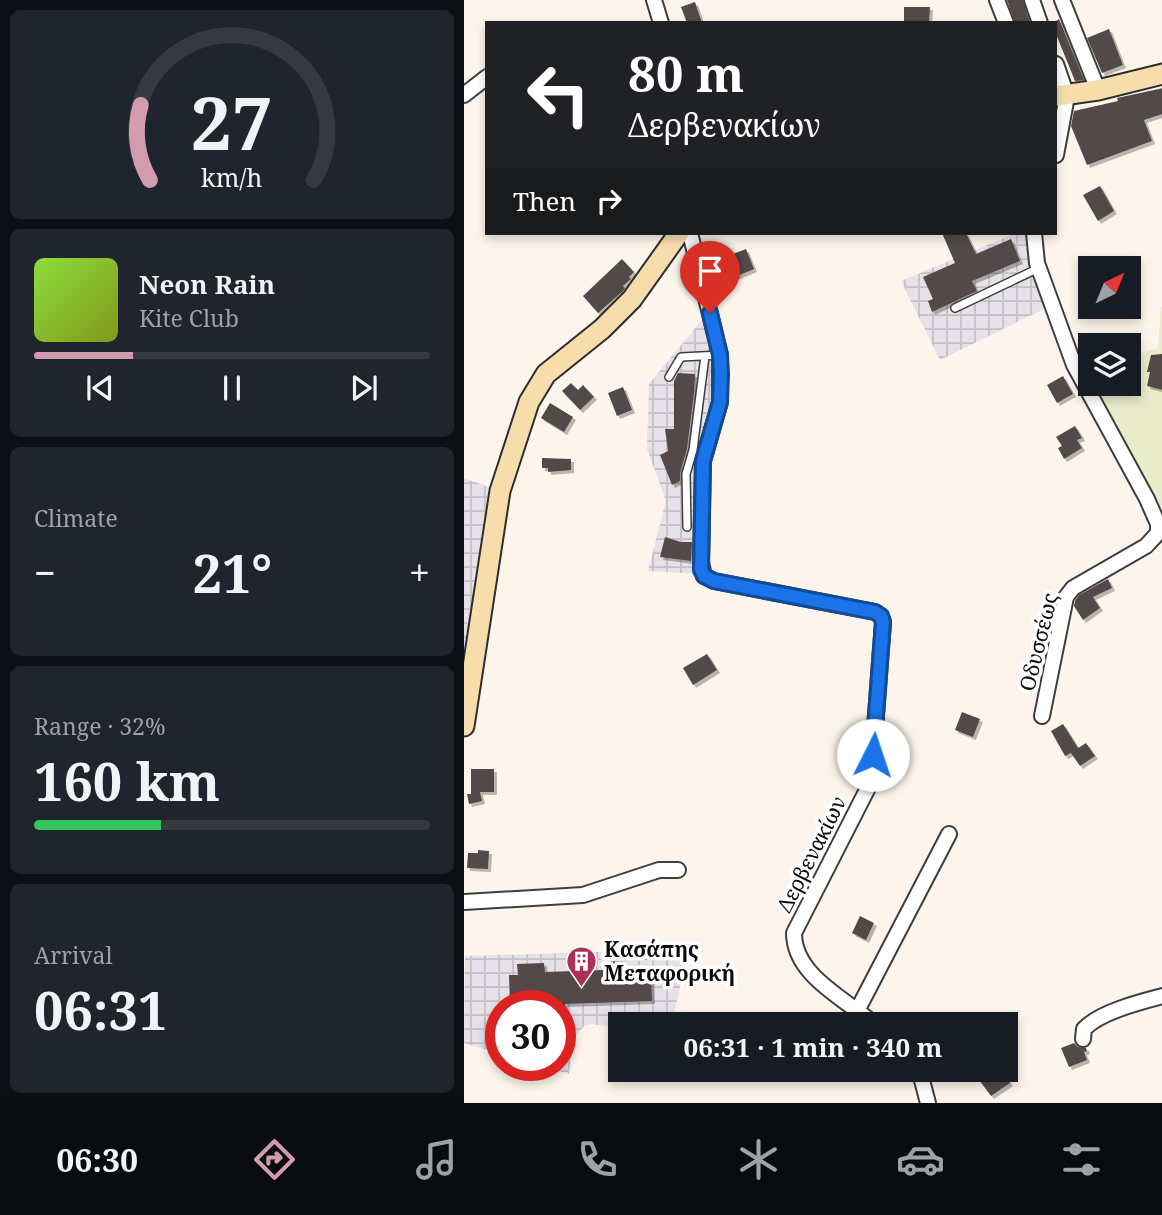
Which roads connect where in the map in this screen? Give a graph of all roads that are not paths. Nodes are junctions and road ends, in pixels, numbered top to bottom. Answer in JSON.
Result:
{"nodes":[{"id":1,"x":654,"y":0,"type":"edge"},
{"id":2,"x":997,"y":0,"type":"edge"},
{"id":3,"x":1032,"y":0,"type":"edge"},
{"id":4,"x":1062,"y":0,"type":"edge"},
{"id":5,"x":660,"y":21,"type":"edge"},
{"id":6,"x":1005,"y":21,"type":"edge"},
{"id":7,"x":1039,"y":21,"type":"edge"},
{"id":8,"x":1057,"y":70,"type":"edge"},
{"id":9,"x":1162,"y":74,"type":"edge"},
{"id":10,"x":485,"y":78,"type":"edge"},
{"id":11,"x":1098,"y":90,"type":"junction"},
{"id":12,"x":464,"y":95,"type":"edge"},
{"id":13,"x":1061,"y":96,"type":"edge"},
{"id":14,"x":1057,"y":143,"type":"edge"},
{"id":15,"x":678,"y":235,"type":"edge"},
{"id":16,"x":690,"y":235,"type":"edge"},
{"id":17,"x":1034,"y":235,"type":"edge"},
{"id":18,"x":1039,"y":268,"type":"junction"},
{"id":19,"x":955,"y":308,"type":"dead end"},
{"id":20,"x":720,"y":355,"type":"junction"},
{"id":21,"x":705,"y":356,"type":"junction"},
{"id":22,"x":1078,"y":369,"type":"edge"},
{"id":23,"x":669,"y":377,"type":"dead end"},
{"id":24,"x":1096,"y":396,"type":"edge"},
{"id":25,"x":687,"y":527,"type":"dead end"},
{"id":26,"x":1042,"y":716,"type":"dead end"},
{"id":27,"x":464,"y":726,"type":"edge"},
{"id":28,"x":949,"y":834,"type":"dead end"},
{"id":29,"x":678,"y":870,"type":"dead end"},
{"id":30,"x":464,"y":901,"type":"edge"},
{"id":31,"x":1162,"y":996,"type":"edge"},
{"id":32,"x":858,"y":1009,"type":"junction"},
{"id":33,"x":861,"y":1012,"type":"edge"},
{"id":34,"x":1083,"y":1039,"type":"dead end"},
{"id":35,"x":922,"y":1082,"type":"edge"},
{"id":36,"x":928,"y":1103,"type":"edge"}],
"edges":[{"from":1,"to":5,"type":"street"},
{"from":2,"to":6,"type":"street"},
{"from":3,"to":7,"type":"street"},
{"from":4,"to":11,"type":"street"},
{"from":8,"to":13,"type":"street"},
{"from":9,"to":11,"type":"main road"},
{"from":10,"to":12,"type":"street"},
{"from":11,"to":13,"type":"main road"},
{"from":13,"to":14,"type":"street"},
{"from":15,"to":27,"type":"main road"},
{"from":16,"to":20,"type":"street","name":"Δερβενακίων"},
{"from":17,"to":18,"type":"street","name":"Οδυσσέως"},
{"from":18,"to":19,"type":"lane"},
{"from":18,"to":22,"type":"street","name":"Οδυσσέως"},
{"from":20,"to":21,"type":"lane"},
{"from":20,"to":32,"type":"street","name":"Δερβενακίων"},
{"from":21,"to":23,"type":"lane"},
{"from":21,"to":25,"type":"lane"},
{"from":24,"to":26,"type":"street","name":"Οδυσσέως"},
{"from":28,"to":32,"type":"street"},
{"from":29,"to":30,"type":"street"},
{"from":31,"to":34,"type":"street"},
{"from":32,"to":33,"type":"street","name":"Δερβενακίων"},
{"from":35,"to":36,"type":"street"}]}
